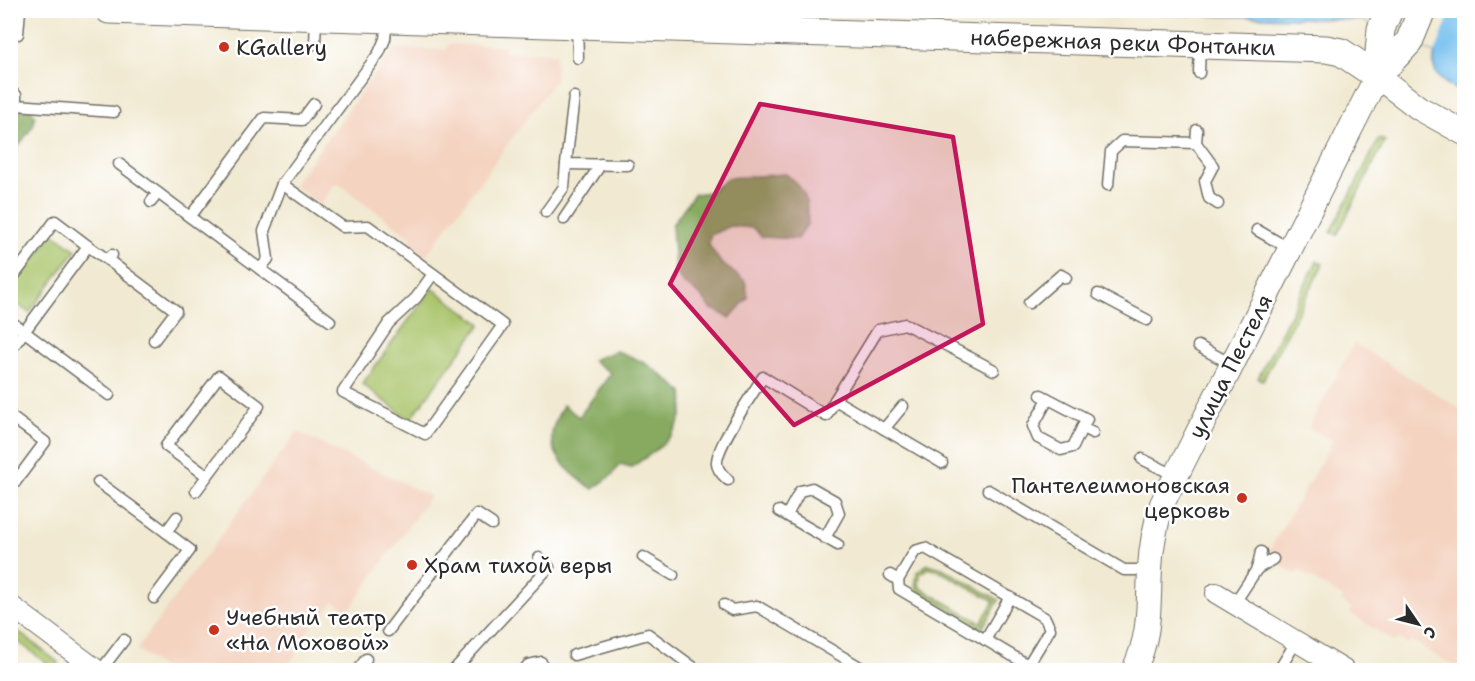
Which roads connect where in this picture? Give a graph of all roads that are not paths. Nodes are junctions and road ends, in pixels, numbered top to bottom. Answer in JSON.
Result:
{"nodes":[{"id":1,"x":20,"y":10,"type":"edge"},
{"id":2,"x":109,"y":10,"type":"edge"},
{"id":3,"x":1422,"y":10,"type":"edge"},
{"id":4,"x":316,"y":17,"type":"junction"},
{"id":5,"x":387,"y":18,"type":"junction"},
{"id":6,"x":1385,"y":20,"type":"edge"},
{"id":7,"x":577,"y":24,"type":"junction"},
{"id":8,"x":18,"y":34,"type":"dead end"},
{"id":9,"x":315,"y":44,"type":"dead end"},
{"id":10,"x":1200,"y":44,"type":"junction"},
{"id":11,"x":578,"y":58,"type":"dead end"},
{"id":12,"x":1199,"y":74,"type":"dead end"},
{"id":13,"x":1377,"y":76,"type":"junction"},
{"id":14,"x":574,"y":98,"type":"dead end"},
{"id":15,"x":14,"y":104,"type":"edge"},
{"id":16,"x":314,"y":104,"type":"dead end"},
{"id":17,"x":114,"y":112,"type":"dead end"},
{"id":18,"x":1197,"y":130,"type":"dead end"},
{"id":19,"x":1464,"y":133,"type":"edge"},
{"id":20,"x":1196,"y":143,"type":"junction"},
{"id":21,"x":119,"y":164,"type":"dead end"},
{"id":22,"x":566,"y":164,"type":"junction"},
{"id":23,"x":601,"y":165,"type":"junction"},
{"id":24,"x":628,"y":165,"type":"dead end"},
{"id":25,"x":282,"y":184,"type":"junction"},
{"id":26,"x":1108,"y":185,"type":"dead end"},
{"id":27,"x":564,"y":187,"type":"junction"},
{"id":28,"x":578,"y":198,"type":"junction"},
{"id":29,"x":1218,"y":204,"type":"dead end"},
{"id":30,"x":546,"y":212,"type":"dead end"},
{"id":31,"x":190,"y":217,"type":"junction"},
{"id":32,"x":564,"y":219,"type":"dead end"},
{"id":33,"x":1257,"y":230,"type":"dead end"},
{"id":34,"x":88,"y":246,"type":"junction"},
{"id":35,"x":1290,"y":249,"type":"junction"},
{"id":36,"x":260,"y":269,"type":"junction"},
{"id":37,"x":433,"y":274,"type":"junction"},
{"id":38,"x":1066,"y":278,"type":"dead end"},
{"id":39,"x":10,"y":281,"type":"edge"},
{"id":40,"x":1098,"y":294,"type":"dead end"},
{"id":41,"x":1029,"y":303,"type":"dead end"},
{"id":42,"x":1147,"y":320,"type":"dead end"},
{"id":43,"x":10,"y":321,"type":"edge"},
{"id":44,"x":330,"y":321,"type":"dead end"},
{"id":45,"x":24,"y":331,"type":"junction"},
{"id":46,"x":154,"y":340,"type":"dead end"},
{"id":47,"x":15,"y":344,"type":"dead end"},
{"id":48,"x":1198,"y":346,"type":"dead end"},
{"id":49,"x":1231,"y":364,"type":"junction"},
{"id":50,"x":994,"y":370,"type":"dead end"},
{"id":51,"x":109,"y":395,"type":"dead end"},
{"id":52,"x":835,"y":400,"type":"junction"},
{"id":53,"x":903,"y":406,"type":"dead end"},
{"id":54,"x":10,"y":416,"type":"edge"},
{"id":55,"x":1082,"y":428,"type":"junction"},
{"id":56,"x":884,"y":429,"type":"junction"},
{"id":57,"x":1093,"y":434,"type":"dead end"},
{"id":58,"x":1142,"y":459,"type":"dead end"},
{"id":59,"x":942,"y":464,"type":"dead end"},
{"id":60,"x":207,"y":476,"type":"junction"},
{"id":61,"x":1174,"y":476,"type":"junction"},
{"id":62,"x":728,"y":480,"type":"dead end"},
{"id":63,"x":13,"y":481,"type":"edge"},
{"id":64,"x":98,"y":482,"type":"dead end"},
{"id":65,"x":988,"y":490,"type":"dead end"},
{"id":66,"x":196,"y":491,"type":"dead end"},
{"id":67,"x":177,"y":517,"type":"dead end"},
{"id":68,"x":492,"y":524,"type":"dead end"},
{"id":69,"x":166,"y":532,"type":"junction"},
{"id":70,"x":825,"y":538,"type":"junction"},
{"id":71,"x":838,"y":545,"type":"dead end"},
{"id":72,"x":1261,"y":552,"type":"dead end"},
{"id":73,"x":643,"y":556,"type":"dead end"},
{"id":74,"x":539,"y":558,"type":"dead end"},
{"id":75,"x":1273,"y":559,"type":"dead end"},
{"id":76,"x":1257,"y":569,"type":"junction"},
{"id":77,"x":1150,"y":570,"type":"junction"},
{"id":78,"x":673,"y":575,"type":"dead end"},
{"id":79,"x":1216,"y":593,"type":"dead end"},
{"id":80,"x":1010,"y":597,"type":"junction"},
{"id":81,"x":154,"y":598,"type":"dead end"},
{"id":82,"x":1234,"y":604,"type":"junction"},
{"id":83,"x":10,"y":605,"type":"edge"},
{"id":84,"x":724,"y":605,"type":"dead end"},
{"id":85,"x":388,"y":631,"type":"dead end"},
{"id":86,"x":124,"y":640,"type":"dead end"},
{"id":87,"x":985,"y":640,"type":"junction"},
{"id":88,"x":1296,"y":642,"type":"junction"},
{"id":89,"x":574,"y":655,"type":"dead end"},
{"id":90,"x":366,"y":659,"type":"dead end"},
{"id":91,"x":541,"y":662,"type":"dead end"},
{"id":92,"x":75,"y":664,"type":"edge"},
{"id":93,"x":1027,"y":668,"type":"edge"},
{"id":94,"x":99,"y":670,"type":"edge"},
{"id":95,"x":358,"y":670,"type":"edge"},
{"id":96,"x":453,"y":670,"type":"edge"},
{"id":97,"x":524,"y":670,"type":"edge"},
{"id":98,"x":697,"y":670,"type":"edge"},
{"id":99,"x":864,"y":670,"type":"edge"},
{"id":100,"x":1134,"y":670,"type":"edge"},
{"id":101,"x":1279,"y":670,"type":"edge"},
{"id":102,"x":1344,"y":670,"type":"edge"}],
"edges":[{"from":1,"to":8,"type":"lane"},
{"from":2,"to":4,"type":"main road","name":"набережная реки Фонтанки"},
{"from":3,"to":13,"type":"main road","name":"улица Пестеля"},
{"from":4,"to":5,"type":"main road","name":"набережная реки Фонтанки"},
{"from":4,"to":9,"type":"lane"},
{"from":5,"to":7,"type":"main road","name":"набережная реки Фонтанки"},
{"from":5,"to":25,"type":"lane"},
{"from":6,"to":13,"type":"main road","name":"улица Пестеля"},
{"from":7,"to":10,"type":"main road","name":"набережная реки Фонтанки"},
{"from":7,"to":11,"type":"lane"},
{"from":10,"to":12,"type":"lane"},
{"from":10,"to":13,"type":"main road","name":"набережная реки Фонтанки"},
{"from":13,"to":19,"type":"street","name":"набережная реки Фонтанки"},
{"from":13,"to":35,"type":"street","name":"улица Пестеля"},
{"from":14,"to":22,"type":"lane"},
{"from":15,"to":17,"type":"lane"},
{"from":16,"to":31,"type":"lane"},
{"from":18,"to":20,"type":"lane"},
{"from":20,"to":26,"type":"lane"},
{"from":20,"to":29,"type":"lane"},
{"from":21,"to":31,"type":"lane"},
{"from":22,"to":23,"type":"lane"},
{"from":22,"to":27,"type":"lane"},
{"from":23,"to":24,"type":"lane"},
{"from":23,"to":28,"type":"lane"},
{"from":25,"to":36,"type":"lane"},
{"from":25,"to":37,"type":"lane"},
{"from":27,"to":28,"type":"lane"},
{"from":27,"to":30,"type":"lane"},
{"from":28,"to":32,"type":"lane"},
{"from":31,"to":36,"type":"lane"},
{"from":33,"to":35,"type":"lane"},
{"from":34,"to":39,"type":"lane"},
{"from":34,"to":45,"type":"lane"},
{"from":34,"to":46,"type":"lane"},
{"from":35,"to":49,"type":"street","name":"улица Пестеля"},
{"from":36,"to":44,"type":"lane"},
{"from":37,"to":37,"type":"lane"},
{"from":38,"to":41,"type":"lane"},
{"from":40,"to":42,"type":"lane"},
{"from":43,"to":45,"type":"lane"},
{"from":45,"to":47,"type":"lane"},
{"from":45,"to":51,"type":"lane"},
{"from":48,"to":49,"type":"lane"},
{"from":49,"to":61,"type":"street","name":"улица Пестеля"},
{"from":50,"to":52,"type":"lane"},
{"from":52,"to":56,"type":"lane"},
{"from":52,"to":62,"type":"lane"},
{"from":53,"to":56,"type":"lane"},
{"from":54,"to":63,"type":"lane"},
{"from":55,"to":55,"type":"lane"},
{"from":55,"to":57,"type":"lane"},
{"from":56,"to":59,"type":"lane"},
{"from":58,"to":61,"type":"lane"},
{"from":60,"to":60,"type":"lane"},
{"from":60,"to":66,"type":"lane"},
{"from":61,"to":77,"type":"street","name":"улица Пестеля"},
{"from":64,"to":69,"type":"lane"},
{"from":65,"to":77,"type":"lane"},
{"from":67,"to":69,"type":"lane"},
{"from":68,"to":85,"type":"lane"},
{"from":69,"to":81,"type":"lane"},
{"from":70,"to":70,"type":"lane"},
{"from":70,"to":71,"type":"lane"},
{"from":72,"to":76,"type":"lane"},
{"from":73,"to":78,"type":"lane"},
{"from":74,"to":96,"type":"lane"},
{"from":75,"to":76,"type":"lane"},
{"from":76,"to":82,"type":"lane"},
{"from":77,"to":100,"type":"street","name":"улица Пестеля"},
{"from":79,"to":82,"type":"street"},
{"from":80,"to":87,"type":"lane"},
{"from":80,"to":87,"type":"lane"},
{"from":80,"to":93,"type":"lane"},
{"from":82,"to":88,"type":"street"},
{"from":83,"to":92,"type":"street"},
{"from":84,"to":99,"type":"lane"},
{"from":86,"to":94,"type":"lane"},
{"from":87,"to":93,"type":"lane"},
{"from":88,"to":101,"type":"lane"},
{"from":88,"to":102,"type":"street"},
{"from":89,"to":98,"type":"lane"},
{"from":90,"to":95,"type":"lane"},
{"from":91,"to":97,"type":"lane"},
{"from":92,"to":94,"type":"street"}]}
